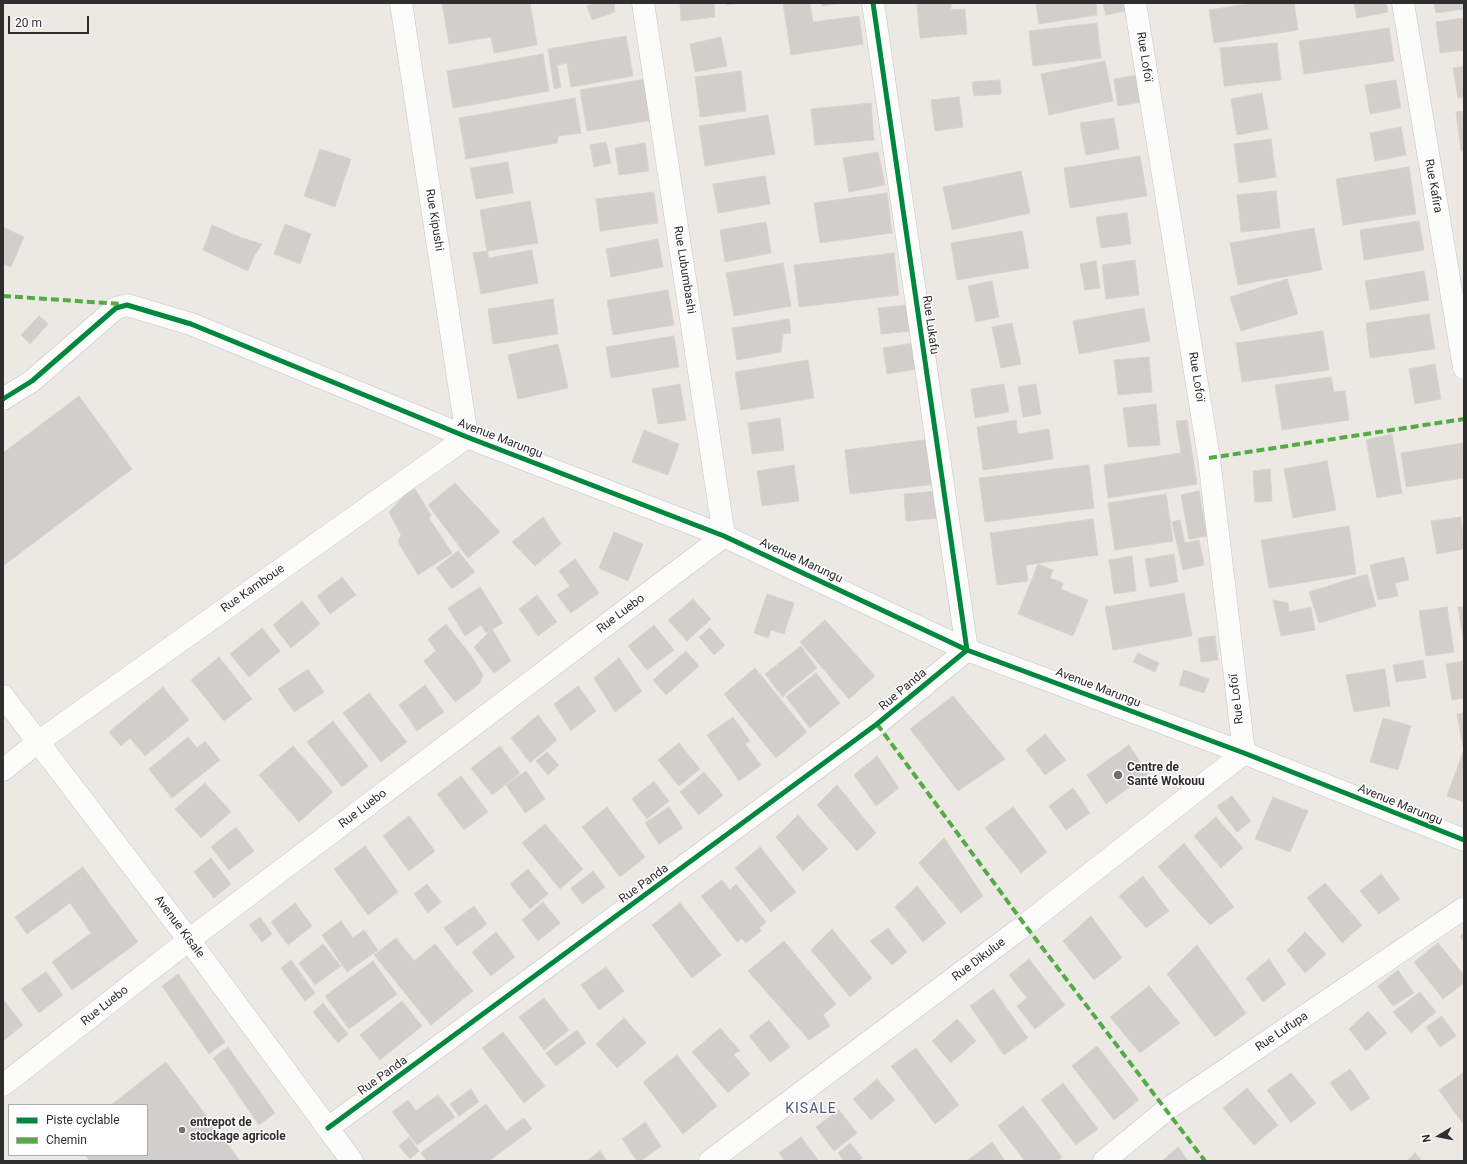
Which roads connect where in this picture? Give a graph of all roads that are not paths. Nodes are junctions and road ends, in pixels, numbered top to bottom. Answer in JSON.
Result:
{"nodes":[{"id":1,"x":401,"y":3,"type":"edge"},
{"id":2,"x":643,"y":3,"type":"edge"},
{"id":3,"x":873,"y":3,"type":"edge"},
{"id":4,"x":1135,"y":3,"type":"edge"},
{"id":5,"x":1403,"y":3,"type":"edge"},
{"id":6,"x":1464,"y":368,"type":"edge"},
{"id":7,"x":3,"y":399,"type":"edge"},
{"id":8,"x":467,"y":436,"type":"junction"},
{"id":9,"x":724,"y":536,"type":"junction"},
{"id":10,"x":967,"y":650,"type":"junction"},
{"id":11,"x":3,"y":696,"type":"edge"},
{"id":12,"x":38,"y":742,"type":"junction"},
{"id":13,"x":1244,"y":753,"type":"junction"},
{"id":14,"x":3,"y":770,"type":"edge"},
{"id":15,"x":1464,"y":840,"type":"edge"},
{"id":16,"x":1464,"y":908,"type":"edge"},
{"id":17,"x":190,"y":940,"type":"junction"},
{"id":18,"x":3,"y":1085,"type":"edge"},
{"id":19,"x":328,"y":1128,"type":"junction"},
{"id":20,"x":352,"y":1161,"type":"edge"},
{"id":21,"x":710,"y":1161,"type":"edge"},
{"id":22,"x":1104,"y":1161,"type":"edge"}],
"edges":[{"from":1,"to":8,"type":"street","name":"Rue Kipushi"},
{"from":2,"to":9,"type":"street","name":"Rue Lubumbashi"},
{"from":3,"to":10,"type":"street","name":"Rue Lukafu"},
{"from":4,"to":13,"type":"street","name":"Rue Lofoï"},
{"from":5,"to":6,"type":"street","name":"Rue Kafira"},
{"from":7,"to":8,"type":"street","name":"Avenue Marungu"},
{"from":8,"to":9,"type":"street","name":"Avenue Marungu"},
{"from":8,"to":12,"type":"street","name":"Rue Kamboue"},
{"from":9,"to":10,"type":"street","name":"Avenue Marungu"},
{"from":9,"to":17,"type":"street","name":"Rue Luebo"},
{"from":10,"to":13,"type":"street","name":"Avenue Marungu"},
{"from":10,"to":19,"type":"street","name":"Rue Panda"},
{"from":11,"to":12,"type":"street","name":"Avenue Kisale"},
{"from":12,"to":14,"type":"street","name":"Rue Kamboue"},
{"from":12,"to":17,"type":"street","name":"Avenue Kisale"},
{"from":13,"to":15,"type":"street","name":"Avenue Marungu"},
{"from":13,"to":21,"type":"street","name":"Rue Dikulue"},
{"from":16,"to":22,"type":"street","name":"Rue Lufupa"},
{"from":17,"to":18,"type":"street","name":"Rue Luebo"},
{"from":17,"to":19,"type":"street","name":"Avenue Kisale"},
{"from":19,"to":20,"type":"street","name":"Avenue Kisale"}]}
